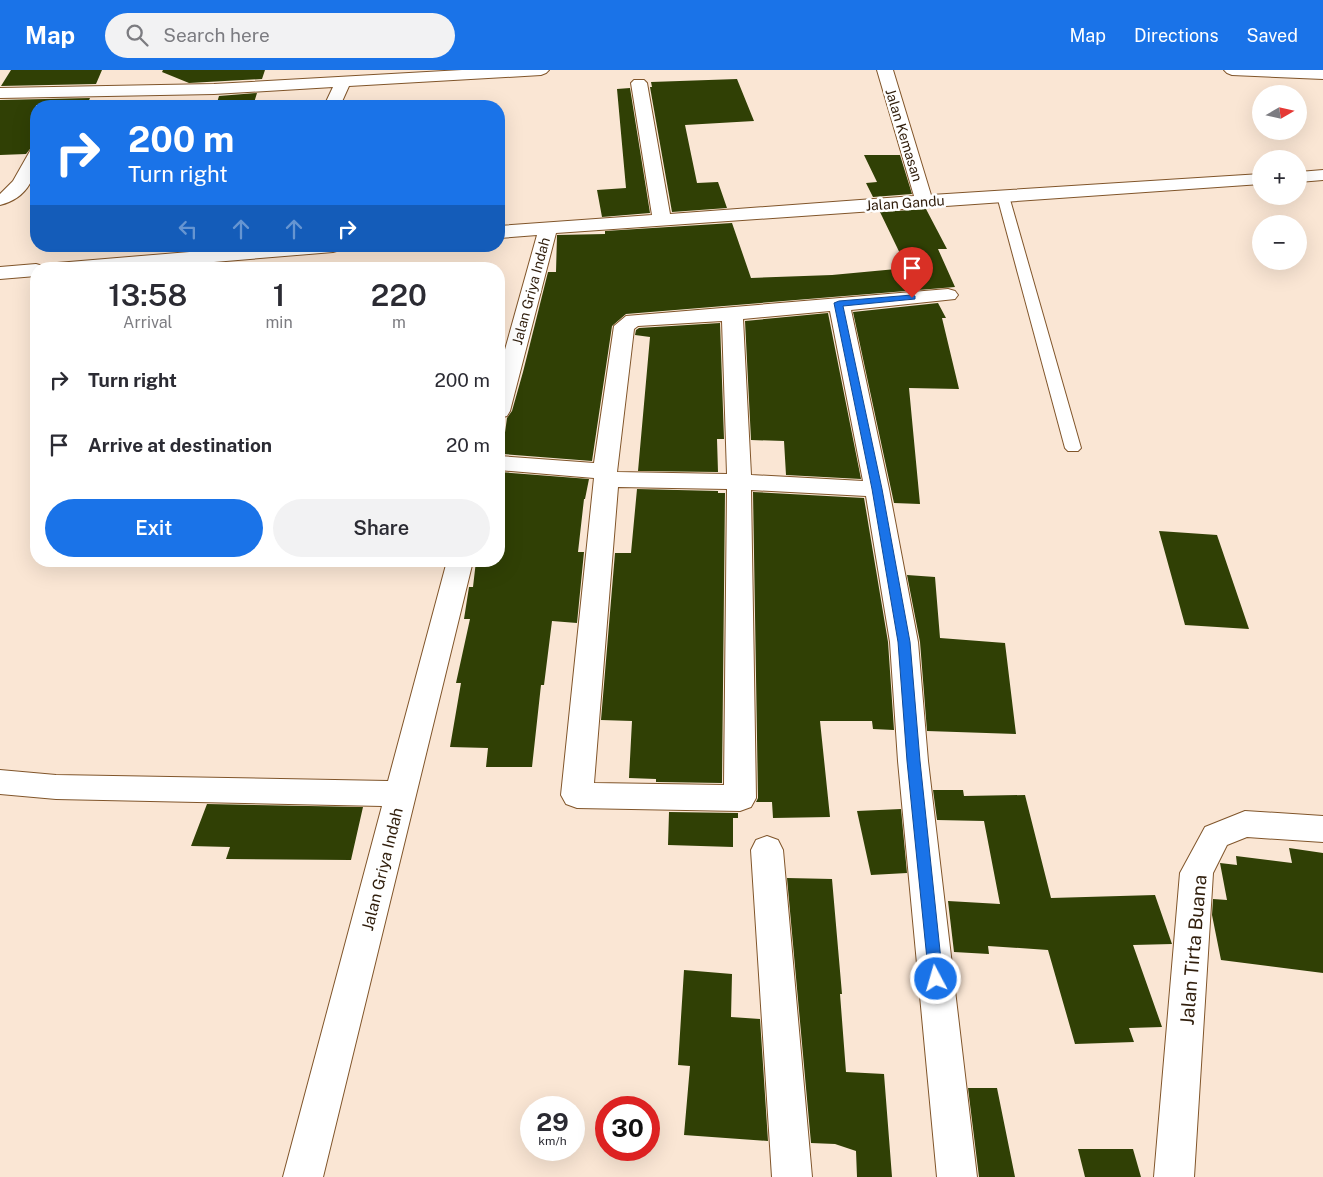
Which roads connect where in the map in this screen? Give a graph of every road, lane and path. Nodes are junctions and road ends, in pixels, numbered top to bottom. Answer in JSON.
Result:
{"nodes":[{"id":1,"x":273,"y":70,"type":"edge"},
{"id":2,"x":541,"y":70,"type":"edge"},
{"id":3,"x":885,"y":70,"type":"edge"},
{"id":4,"x":1232,"y":70,"type":"edge"},
{"id":5,"x":1323,"y":74,"type":"edge"},
{"id":6,"x":160,"y":77,"type":"dead end"},
{"id":7,"x":343,"y":81,"type":"junction"},
{"id":8,"x":639,"y":83,"type":"dead end"},
{"id":9,"x":206,"y":85,"type":"junction"},
{"id":10,"x":267,"y":86,"type":"junction"},
{"id":11,"x":83,"y":91,"type":"junction"},
{"id":12,"x":150,"y":91,"type":"junction"},
{"id":13,"x":0,"y":93,"type":"edge"},
{"id":14,"x":76,"y":100,"type":"edge"},
{"id":15,"x":207,"y":100,"type":"edge"},
{"id":16,"x":335,"y":100,"type":"edge"},
{"id":17,"x":30,"y":165,"type":"edge"},
{"id":18,"x":1323,"y":175,"type":"edge"},
{"id":19,"x":1307,"y":176,"type":"edge"},
{"id":20,"x":1252,"y":180,"type":"edge"},
{"id":21,"x":1003,"y":196,"type":"junction"},
{"id":22,"x":0,"y":200,"type":"edge"},
{"id":23,"x":924,"y":201,"type":"junction"},
{"id":24,"x":662,"y":221,"type":"junction"},
{"id":25,"x":548,"y":228,"type":"junction"},
{"id":26,"x":505,"y":232,"type":"edge"},
{"id":27,"x":194,"y":252,"type":"edge"},
{"id":28,"x":137,"y":254,"type":"edge"},
{"id":29,"x":94,"y":262,"type":"edge"},
{"id":30,"x":30,"y":270,"type":"edge"},
{"id":31,"x":0,"y":273,"type":"edge"},
{"id":32,"x":948,"y":295,"type":"dead end"},
{"id":33,"x":839,"y":303,"type":"junction"},
{"id":34,"x":732,"y":314,"type":"junction"},
{"id":35,"x":505,"y":389,"type":"edge"},
{"id":36,"x":1073,"y":448,"type":"dead end"},
{"id":37,"x":505,"y":465,"type":"edge"},
{"id":38,"x":606,"y":475,"type":"junction"},
{"id":39,"x":739,"y":482,"type":"junction"},
{"id":40,"x":877,"y":489,"type":"junction"},
{"id":41,"x":458,"y":567,"type":"edge"},
{"id":42,"x":0,"y":782,"type":"edge"},
{"id":43,"x":401,"y":794,"type":"junction"},
{"id":44,"x":1323,"y":829,"type":"edge"},
{"id":45,"x":767,"y":850,"type":"dead end"},
{"id":46,"x":303,"y":1177,"type":"edge"},
{"id":47,"x":792,"y":1177,"type":"edge"},
{"id":48,"x":956,"y":1177,"type":"edge"},
{"id":49,"x":1174,"y":1177,"type":"edge"}],
"edges":[{"from":1,"to":10,"type":"street"},
{"from":2,"to":7,"type":"street"},
{"from":3,"to":23,"type":"street","name":"Jalan Kemasan"},
{"from":4,"to":5,"type":"street"},
{"from":6,"to":12,"type":"street"},
{"from":7,"to":10,"type":"street"},
{"from":7,"to":16,"type":"street"},
{"from":8,"to":24,"type":"street"},
{"from":9,"to":10,"type":"street"},
{"from":9,"to":12,"type":"street"},
{"from":9,"to":15,"type":"street"},
{"from":11,"to":12,"type":"street"},
{"from":11,"to":13,"type":"street"},
{"from":11,"to":14,"type":"street"},
{"from":17,"to":22,"type":"street"},
{"from":18,"to":19,"type":"street"},
{"from":20,"to":21,"type":"street","name":"Jalan Gandu"},
{"from":21,"to":23,"type":"street","name":"Jalan Gandu"},
{"from":21,"to":36,"type":"lane"},
{"from":23,"to":24,"type":"street","name":"Jalan Gandu"},
{"from":24,"to":25,"type":"street","name":"Jalan Gandu"},
{"from":25,"to":26,"type":"street","name":"Jalan Gandu"},
{"from":25,"to":35,"type":"street","name":"Jalan Griya Indah"},
{"from":27,"to":28,"type":"street"},
{"from":28,"to":29,"type":"street"},
{"from":30,"to":31,"type":"street"},
{"from":32,"to":33,"type":"street"},
{"from":33,"to":34,"type":"street"},
{"from":33,"to":40,"type":"street"},
{"from":34,"to":38,"type":"street"},
{"from":34,"to":39,"type":"street"},
{"from":37,"to":38,"type":"street"},
{"from":38,"to":39,"type":"street"},
{"from":38,"to":39,"type":"street"},
{"from":39,"to":40,"type":"street"},
{"from":40,"to":48,"type":"street"},
{"from":41,"to":43,"type":"street","name":"Jalan Griya Indah"},
{"from":42,"to":43,"type":"street"},
{"from":43,"to":46,"type":"street","name":"Jalan Griya Indah"},
{"from":44,"to":49,"type":"street","name":"Jalan Tirta Buana"},
{"from":45,"to":47,"type":"street"}]}
